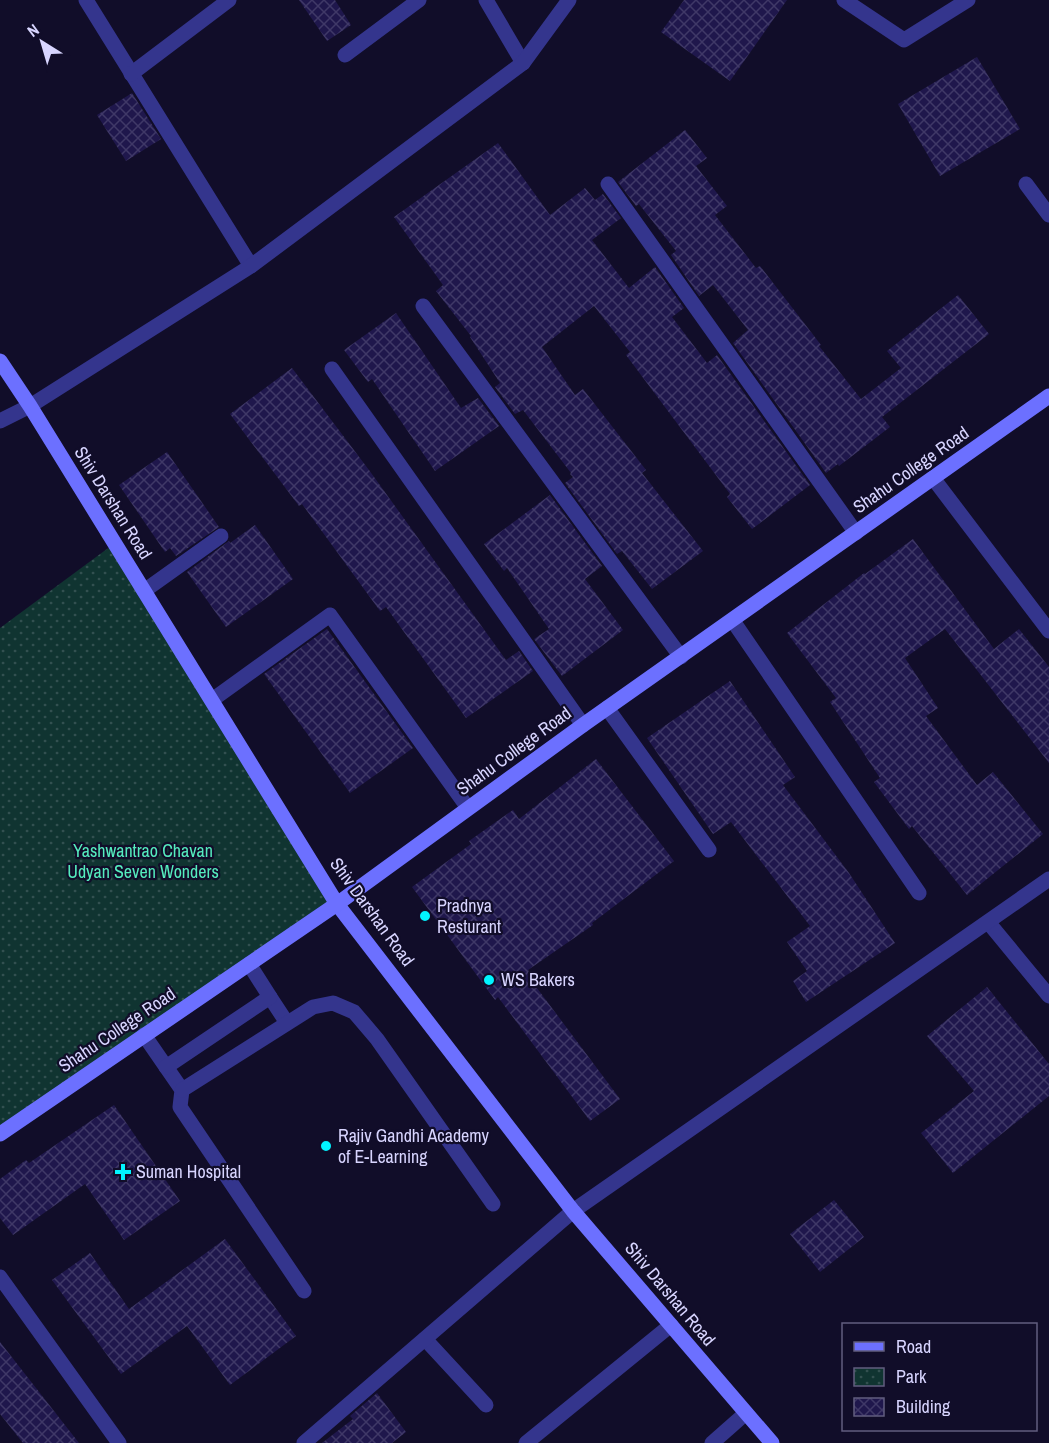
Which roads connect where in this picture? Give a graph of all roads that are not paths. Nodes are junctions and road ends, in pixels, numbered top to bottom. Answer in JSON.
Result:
{"nodes":[{"id":1,"x":86,"y":0,"type":"edge"},
{"id":2,"x":230,"y":0,"type":"edge"},
{"id":3,"x":419,"y":0,"type":"edge"},
{"id":4,"x":486,"y":0,"type":"edge"},
{"id":5,"x":569,"y":0,"type":"edge"},
{"id":6,"x":844,"y":0,"type":"edge"},
{"id":7,"x":968,"y":0,"type":"edge"},
{"id":8,"x":345,"y":55,"type":"dead end"},
{"id":9,"x":523,"y":63,"type":"junction"},
{"id":10,"x":131,"y":74,"type":"junction"},
{"id":11,"x":608,"y":184,"type":"dead end"},
{"id":12,"x":1026,"y":184,"type":"dead end"},
{"id":13,"x":1049,"y":215,"type":"edge"},
{"id":14,"x":251,"y":266,"type":"junction"},
{"id":15,"x":423,"y":306,"type":"dead end"},
{"id":16,"x":0,"y":361,"type":"edge"},
{"id":17,"x":332,"y":369,"type":"dead end"},
{"id":18,"x":1049,"y":396,"type":"edge"},
{"id":19,"x":30,"y":406,"type":"junction"},
{"id":20,"x":0,"y":422,"type":"edge"},
{"id":21,"x":933,"y":478,"type":"junction"},
{"id":22,"x":856,"y":533,"type":"junction"},
{"id":23,"x":221,"y":536,"type":"dead end"},
{"id":24,"x":144,"y":591,"type":"junction"},
{"id":25,"x":733,"y":621,"type":"junction"},
{"id":26,"x":1049,"y":631,"type":"edge"},
{"id":27,"x":681,"y":657,"type":"junction"},
{"id":28,"x":212,"y":700,"type":"junction"},
{"id":29,"x":607,"y":708,"type":"junction"},
{"id":30,"x":583,"y":725,"type":"junction"},
{"id":31,"x":468,"y":808,"type":"junction"},
{"id":32,"x":709,"y":850,"type":"dead end"},
{"id":33,"x":1049,"y":879,"type":"edge"},
{"id":34,"x":919,"y":893,"type":"dead end"},
{"id":35,"x":337,"y":904,"type":"junction"},
{"id":36,"x":988,"y":922,"type":"junction"},
{"id":37,"x":249,"y":964,"type":"junction"},
{"id":38,"x":1049,"y":996,"type":"edge"},
{"id":39,"x":270,"y":997,"type":"junction"},
{"id":40,"x":287,"y":1023,"type":"junction"},
{"id":41,"x":144,"y":1035,"type":"junction"},
{"id":42,"x":166,"y":1067,"type":"junction"},
{"id":43,"x":182,"y":1090,"type":"junction"},
{"id":44,"x":0,"y":1134,"type":"edge"},
{"id":45,"x":493,"y":1204,"type":"dead end"},
{"id":46,"x":573,"y":1211,"type":"junction"},
{"id":47,"x":0,"y":1277,"type":"edge"},
{"id":48,"x":304,"y":1291,"type":"dead end"},
{"id":49,"x":671,"y":1325,"type":"junction"},
{"id":50,"x":425,"y":1339,"type":"junction"},
{"id":51,"x":486,"y":1405,"type":"dead end"},
{"id":52,"x":746,"y":1413,"type":"junction"},
{"id":53,"x":119,"y":1443,"type":"edge"},
{"id":54,"x":304,"y":1443,"type":"edge"},
{"id":55,"x":526,"y":1443,"type":"edge"},
{"id":56,"x":712,"y":1443,"type":"edge"},
{"id":57,"x":772,"y":1443,"type":"edge"}],
"edges":[{"from":1,"to":10,"type":"street"},
{"from":2,"to":10,"type":"street"},
{"from":3,"to":8,"type":"street"},
{"from":4,"to":9,"type":"street"},
{"from":5,"to":9,"type":"street"},
{"from":6,"to":7,"type":"street"},
{"from":9,"to":14,"type":"street"},
{"from":10,"to":14,"type":"street"},
{"from":11,"to":22,"type":"street"},
{"from":12,"to":13,"type":"street"},
{"from":14,"to":19,"type":"street"},
{"from":15,"to":27,"type":"street"},
{"from":16,"to":19,"type":"street","name":"Shiv Darshan Road"},
{"from":17,"to":30,"type":"street"},
{"from":18,"to":21,"type":"street","name":"Shahu College Road"},
{"from":19,"to":20,"type":"street"},
{"from":19,"to":24,"type":"street","name":"Shiv Darshan Road"},
{"from":21,"to":22,"type":"street","name":"Shahu College Road"},
{"from":21,"to":26,"type":"street"},
{"from":22,"to":25,"type":"street","name":"Shahu College Road"},
{"from":23,"to":24,"type":"street"},
{"from":24,"to":28,"type":"street","name":"Shiv Darshan Road"},
{"from":25,"to":27,"type":"street","name":"Shahu College Road"},
{"from":25,"to":34,"type":"street"},
{"from":27,"to":29,"type":"street","name":"Shahu College Road"},
{"from":28,"to":31,"type":"street"},
{"from":28,"to":35,"type":"street","name":"Shiv Darshan Road"},
{"from":29,"to":30,"type":"street","name":"Shahu College Road"},
{"from":29,"to":32,"type":"street"},
{"from":30,"to":31,"type":"street","name":"Shahu College Road"},
{"from":31,"to":35,"type":"street","name":"Shahu College Road"},
{"from":33,"to":36,"type":"street"},
{"from":35,"to":37,"type":"street","name":"Shahu College Road"},
{"from":35,"to":46,"type":"street","name":"Shiv Darshan Road"},
{"from":36,"to":38,"type":"street"},
{"from":36,"to":46,"type":"street"},
{"from":37,"to":39,"type":"street"},
{"from":37,"to":41,"type":"street","name":"Shahu College Road"},
{"from":39,"to":40,"type":"street"},
{"from":39,"to":42,"type":"street"},
{"from":40,"to":43,"type":"street"},
{"from":40,"to":45,"type":"street"},
{"from":41,"to":42,"type":"street"},
{"from":41,"to":44,"type":"street","name":"Shahu College Road"},
{"from":42,"to":43,"type":"street"},
{"from":43,"to":48,"type":"street"},
{"from":46,"to":49,"type":"street","name":"Shiv Darshan Road"},
{"from":46,"to":50,"type":"street"},
{"from":47,"to":53,"type":"street"},
{"from":49,"to":52,"type":"street","name":"Shiv Darshan Road"},
{"from":49,"to":55,"type":"street"},
{"from":50,"to":51,"type":"street"},
{"from":50,"to":54,"type":"street"},
{"from":52,"to":56,"type":"street"},
{"from":52,"to":57,"type":"street","name":"Shiv Darshan Road"}]}
